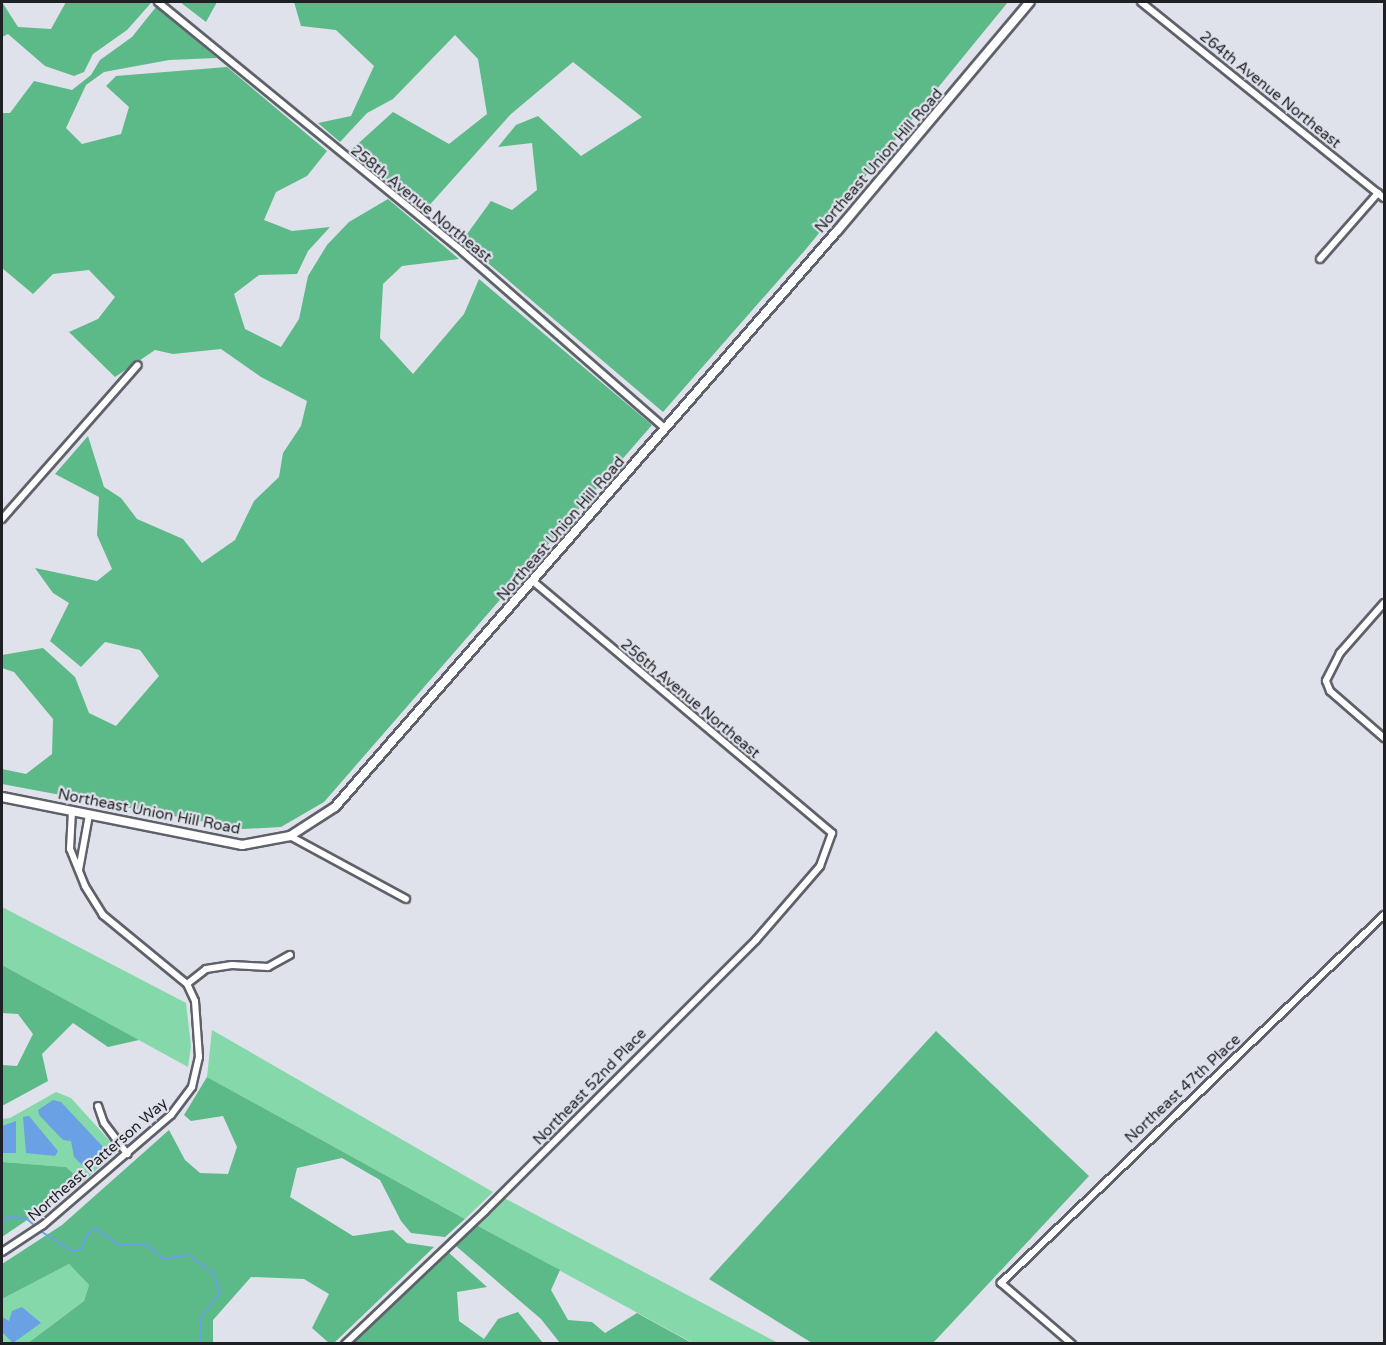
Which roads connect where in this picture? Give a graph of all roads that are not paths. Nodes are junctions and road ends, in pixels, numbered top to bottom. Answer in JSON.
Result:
{"nodes":[{"id":1,"x":158,"y":2,"type":"edge"},
{"id":2,"x":1030,"y":2,"type":"edge"},
{"id":3,"x":1141,"y":2,"type":"edge"},
{"id":4,"x":1378,"y":193,"type":"junction"},
{"id":5,"x":1384,"y":198,"type":"edge"},
{"id":6,"x":1320,"y":259,"type":"dead end"},
{"id":7,"x":138,"y":365,"type":"dead end"},
{"id":8,"x":665,"y":428,"type":"junction"},
{"id":9,"x":2,"y":519,"type":"edge"},
{"id":10,"x":534,"y":582,"type":"junction"},
{"id":11,"x":1384,"y":603,"type":"edge"},
{"id":12,"x":1384,"y":738,"type":"edge"},
{"id":13,"x":2,"y":797,"type":"edge"},
{"id":14,"x":72,"y":811,"type":"junction"},
{"id":15,"x":89,"y":814,"type":"junction"},
{"id":16,"x":832,"y":833,"type":"joint"},
{"id":17,"x":290,"y":836,"type":"junction"},
{"id":18,"x":79,"y":870,"type":"junction"},
{"id":19,"x":406,"y":899,"type":"dead end"},
{"id":20,"x":1384,"y":915,"type":"edge"},
{"id":21,"x":290,"y":956,"type":"dead end"},
{"id":22,"x":187,"y":984,"type":"junction"},
{"id":23,"x":98,"y":1106,"type":"dead end"},
{"id":24,"x":127,"y":1154,"type":"junction"},
{"id":25,"x":2,"y":1251,"type":"edge"},
{"id":26,"x":345,"y":1344,"type":"edge"},
{"id":27,"x":1072,"y":1344,"type":"edge"}],
"edges":[{"from":1,"to":8,"type":"street","name":"258th Avenue Northeast"},
{"from":2,"to":8,"type":"street","name":"Northeast Union Hill Road"},
{"from":3,"to":4,"type":"street","name":"264th Avenue Northeast"},
{"from":4,"to":5,"type":"street","name":"264th Avenue Northeast"},
{"from":4,"to":6,"type":"street"},
{"from":7,"to":9,"type":"street"},
{"from":8,"to":10,"type":"street","name":"Northeast Union Hill Road"},
{"from":10,"to":16,"type":"street","name":"256th Avenue Northeast"},
{"from":10,"to":17,"type":"street","name":"Northeast Union Hill Road"},
{"from":11,"to":12,"type":"street"},
{"from":13,"to":14,"type":"street","name":"Northeast Union Hill Road"},
{"from":14,"to":15,"type":"street","name":"Northeast Union Hill Road"},
{"from":14,"to":18,"type":"street"},
{"from":15,"to":17,"type":"street","name":"Northeast Union Hill Road"},
{"from":15,"to":18,"type":"street"},
{"from":16,"to":26,"type":"street","name":"Northeast 52nd Place"},
{"from":17,"to":19,"type":"street"},
{"from":18,"to":22,"type":"street"},
{"from":20,"to":27,"type":"street","name":"Northeast 47th Place"},
{"from":21,"to":22,"type":"street"},
{"from":22,"to":24,"type":"street","name":"Northeast Patterson Way"},
{"from":23,"to":24,"type":"street"},
{"from":24,"to":25,"type":"street","name":"Northeast Patterson Way"}]}
